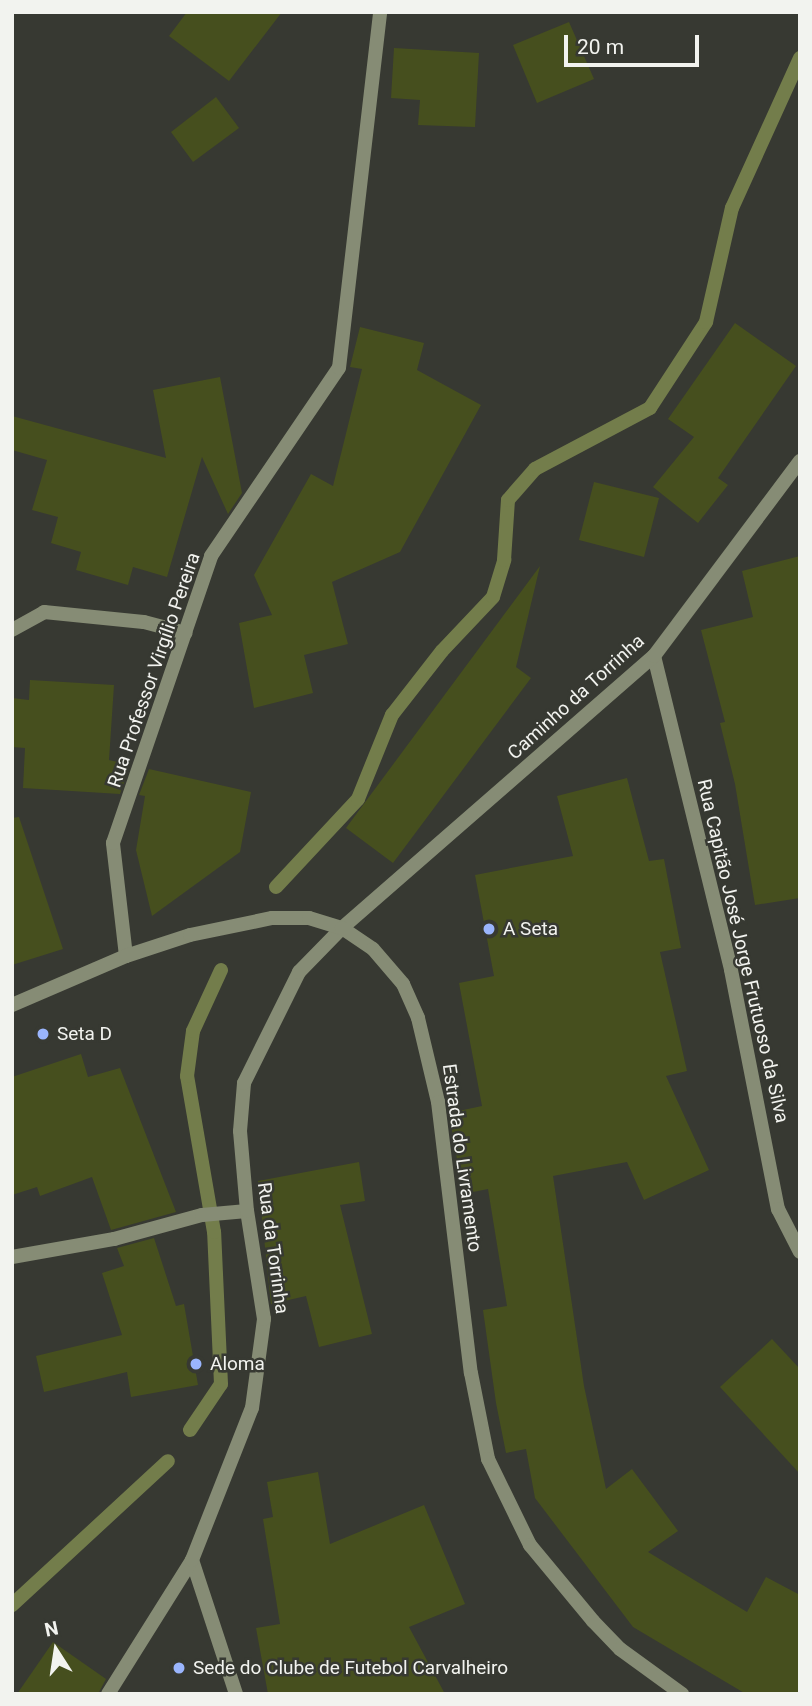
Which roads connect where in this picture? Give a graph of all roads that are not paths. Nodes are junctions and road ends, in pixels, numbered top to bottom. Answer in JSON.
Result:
{"nodes":[{"id":1,"x":380,"y":12,"type":"edge"},
{"id":2,"x":800,"y":461,"type":"edge"},
{"id":3,"x":12,"y":630,"type":"edge"},
{"id":4,"x":186,"y":633,"type":"junction"},
{"id":5,"x":654,"y":656,"type":"junction"},
{"id":6,"x":342,"y":928,"type":"junction"},
{"id":7,"x":126,"y":956,"type":"junction"},
{"id":8,"x":12,"y":1005,"type":"edge"},
{"id":9,"x":247,"y":1211,"type":"junction"},
{"id":10,"x":800,"y":1252,"type":"edge"},
{"id":11,"x":12,"y":1257,"type":"edge"},
{"id":12,"x":192,"y":1560,"type":"junction"},
{"id":13,"x":664,"y":1689,"type":"edge"},
{"id":14,"x":108,"y":1694,"type":"edge"},
{"id":15,"x":236,"y":1694,"type":"edge"},
{"id":16,"x":682,"y":1694,"type":"edge"}],
"edges":[{"from":1,"to":4,"type":"street","name":"Rua Professor Virgílio Pereira"},
{"from":2,"to":5,"type":"street","name":"Caminho da Torrinha"},
{"from":3,"to":4,"type":"street"},
{"from":4,"to":7,"type":"street","name":"Rua Professor Virgílio Pereira"},
{"from":5,"to":6,"type":"street","name":"Caminho da Torrinha"},
{"from":5,"to":10,"type":"street","name":"Rua Capitão José Jorge Frutuoso da Silva"},
{"from":6,"to":7,"type":"street","name":"Estrada do Livramento"},
{"from":6,"to":9,"type":"street","name":"Rua da Torrinha"},
{"from":6,"to":13,"type":"street","name":"Estrada do Livramento"},
{"from":7,"to":8,"type":"street","name":"Estrada do Livramento"},
{"from":9,"to":11,"type":"street"},
{"from":9,"to":12,"type":"street","name":"Rua da Torrinha"},
{"from":12,"to":14,"type":"street","name":"Rua da Torrinha"},
{"from":12,"to":15,"type":"street"},
{"from":13,"to":16,"type":"street","name":"Estrada do Livramento"}]}
